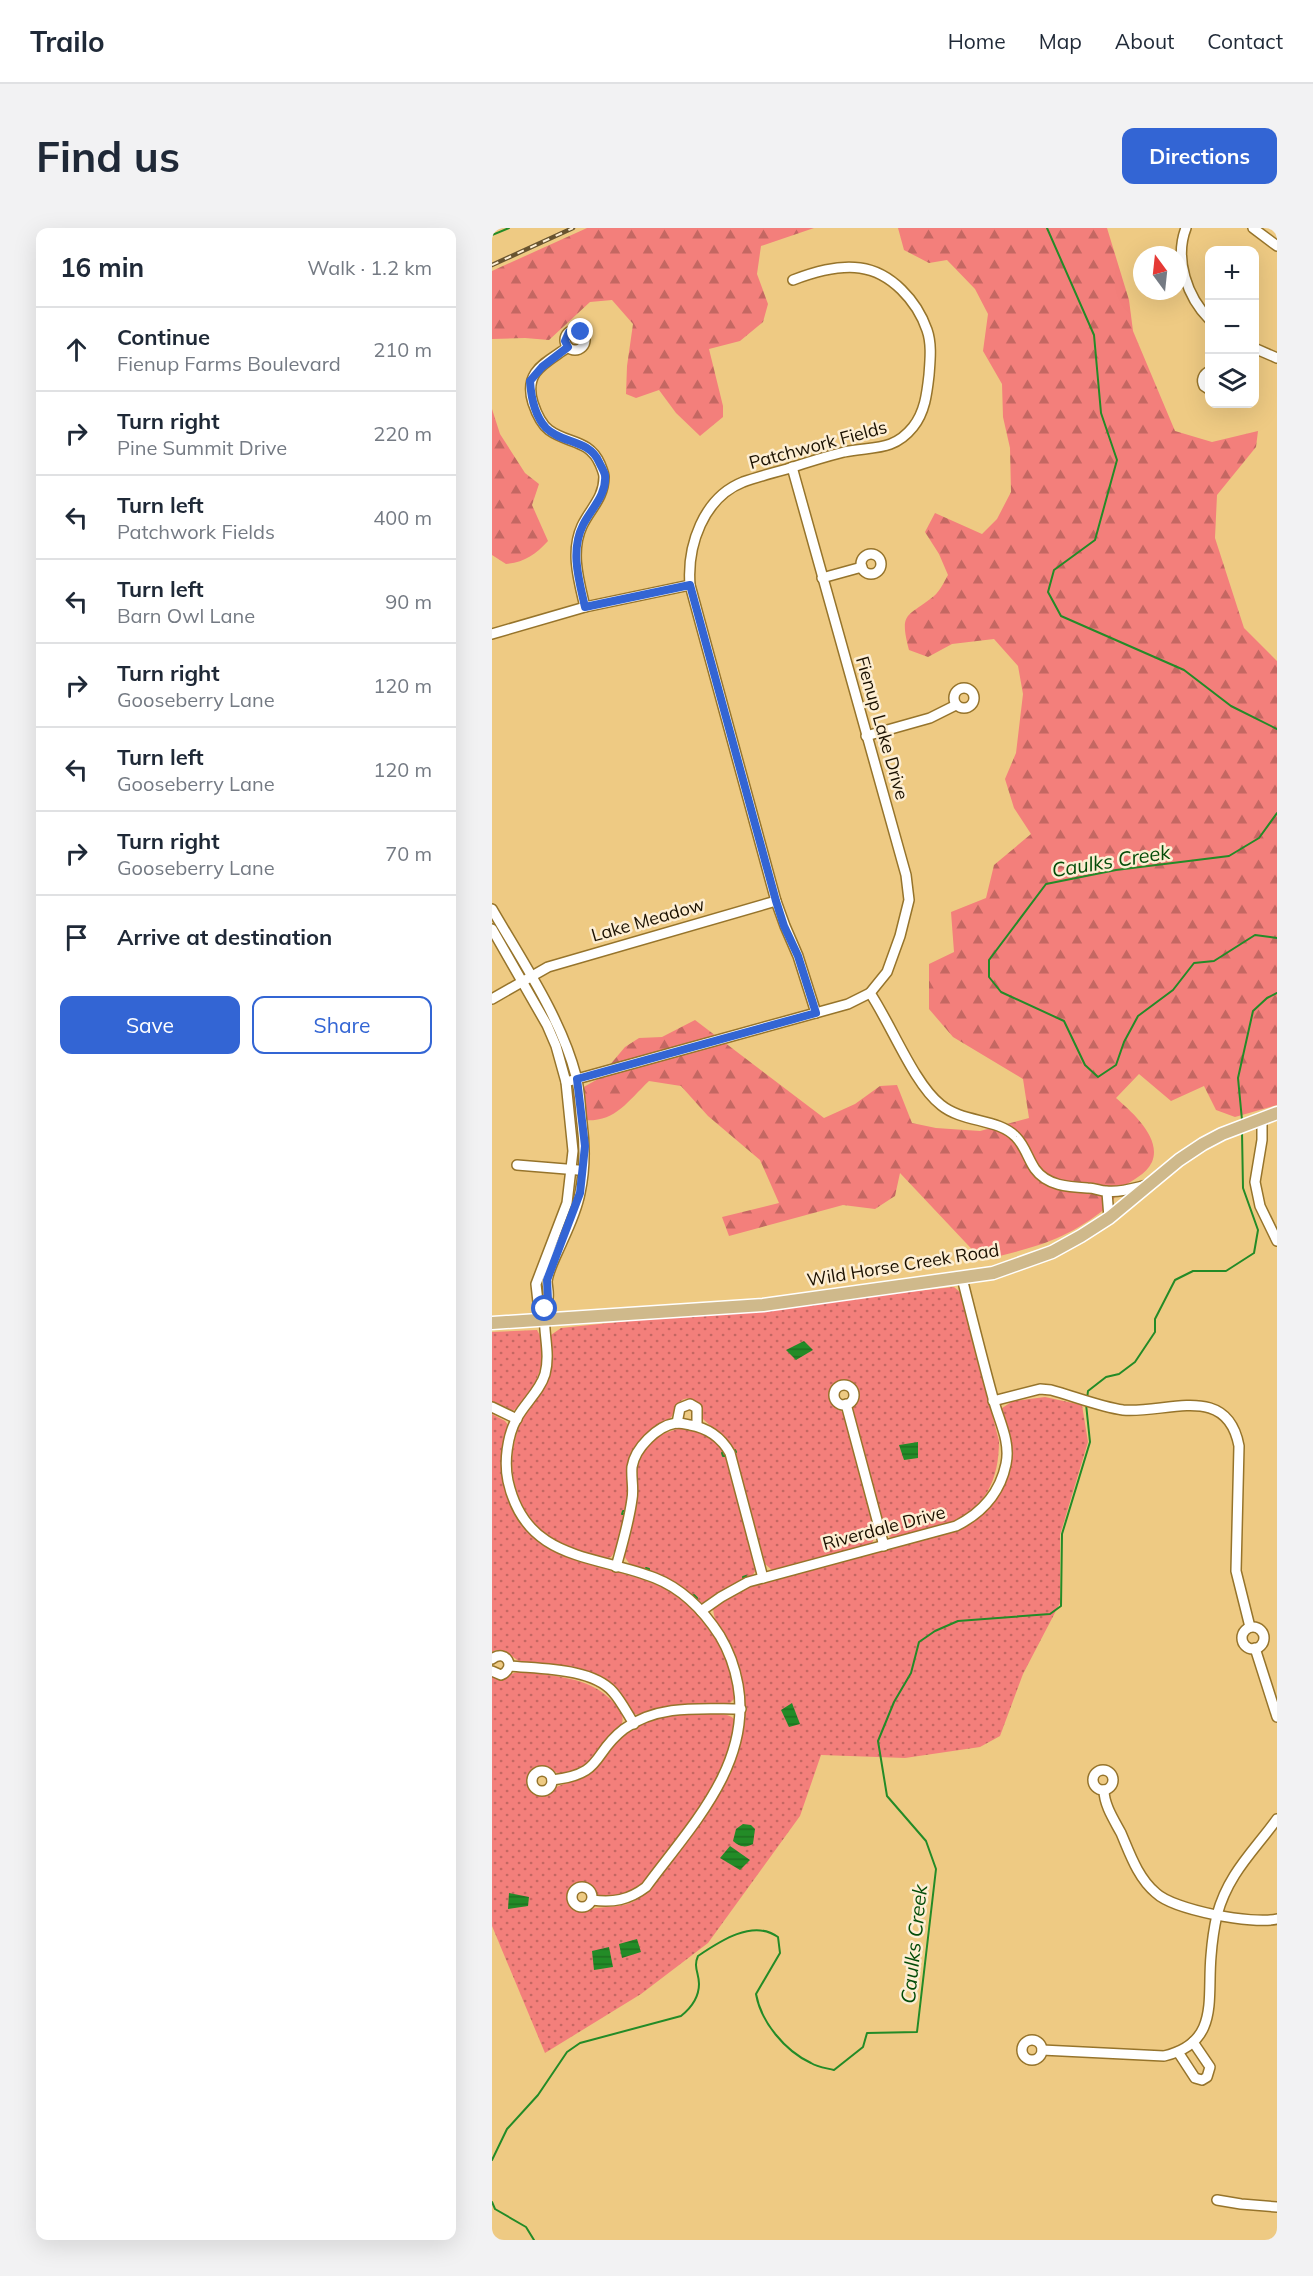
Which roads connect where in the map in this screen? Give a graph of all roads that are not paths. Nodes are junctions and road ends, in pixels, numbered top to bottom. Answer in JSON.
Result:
{"nodes":[{"id":1,"x":1186,"y":228,"type":"edge"},
{"id":2,"x":1253,"y":228,"type":"edge"},
{"id":3,"x":1277,"y":246,"type":"edge"},
{"id":4,"x":793,"y":280,"type":"dead end"},
{"id":5,"x":1205,"y":315,"type":"edge"},
{"id":6,"x":568,"y":347,"type":"dead end"},
{"id":7,"x":1259,"y":350,"type":"edge"},
{"id":8,"x":1277,"y":358,"type":"edge"},
{"id":9,"x":792,"y":467,"type":"junction"},
{"id":10,"x":861,"y":567,"type":"dead end"},
{"id":11,"x":822,"y":578,"type":"junction"},
{"id":12,"x":690,"y":585,"type":"junction"},
{"id":13,"x":585,"y":607,"type":"junction"},
{"id":14,"x":492,"y":634,"type":"edge"},
{"id":15,"x":956,"y":705,"type":"dead end"},
{"id":16,"x":866,"y":736,"type":"junction"},
{"id":17,"x":776,"y":901,"type":"junction"},
{"id":18,"x":492,"y":909,"type":"edge"},
{"id":19,"x":492,"y":929,"type":"edge"},
{"id":20,"x":531,"y":976,"type":"junction"},
{"id":21,"x":522,"y":981,"type":"junction"},
{"id":22,"x":870,"y":993,"type":"junction"},
{"id":23,"x":492,"y":999,"type":"edge"},
{"id":24,"x":816,"y":1013,"type":"junction"},
{"id":25,"x":577,"y":1079,"type":"junction"},
{"id":26,"x":566,"y":1082,"type":"junction"},
{"id":27,"x":1277,"y":1113,"type":"edge"},
{"id":28,"x":1258,"y":1119,"type":"junction"},
{"id":29,"x":517,"y":1165,"type":"dead end"},
{"id":30,"x":572,"y":1169,"type":"junction"},
{"id":31,"x":583,"y":1170,"type":"junction"},
{"id":32,"x":1147,"y":1185,"type":"junction"},
{"id":33,"x":1107,"y":1192,"type":"junction"},
{"id":34,"x":1109,"y":1218,"type":"junction"},
{"id":35,"x":1277,"y":1241,"type":"edge"},
{"id":36,"x":962,"y":1278,"type":"junction"},
{"id":37,"x":545,"y":1314,"type":"junction"},
{"id":38,"x":492,"y":1323,"type":"edge"},
{"id":39,"x":993,"y":1401,"type":"junction"},
{"id":40,"x":846,"y":1404,"type":"dead end"},
{"id":41,"x":492,"y":1407,"type":"edge"},
{"id":42,"x":517,"y":1419,"type":"junction"},
{"id":43,"x":677,"y":1423,"type":"junction"},
{"id":44,"x":697,"y":1426,"type":"junction"},
{"id":45,"x":884,"y":1546,"type":"junction"},
{"id":46,"x":616,"y":1567,"type":"junction"},
{"id":47,"x":763,"y":1578,"type":"junction"},
{"id":48,"x":701,"y":1611,"type":"junction"},
{"id":49,"x":1250,"y":1627,"type":"junction"},
{"id":50,"x":1256,"y":1648,"type":"junction"},
{"id":51,"x":492,"y":1659,"type":"edge"},
{"id":52,"x":510,"y":1666,"type":"junction"},
{"id":53,"x":492,"y":1671,"type":"edge"},
{"id":54,"x":741,"y":1709,"type":"junction"},
{"id":55,"x":1277,"y":1717,"type":"edge"},
{"id":56,"x":634,"y":1724,"type":"junction"},
{"id":57,"x":552,"y":1780,"type":"dead end"},
{"id":58,"x":1104,"y":1790,"type":"dead end"},
{"id":59,"x":1277,"y":1819,"type":"edge"},
{"id":60,"x":592,"y":1900,"type":"dead end"},
{"id":61,"x":1217,"y":1915,"type":"junction"},
{"id":62,"x":1277,"y":1919,"type":"edge"},
{"id":63,"x":1194,"y":2042,"type":"junction"},
{"id":64,"x":1042,"y":2050,"type":"dead end"},
{"id":65,"x":1178,"y":2052,"type":"junction"},
{"id":66,"x":1217,"y":2199,"type":"dead end"},
{"id":67,"x":1277,"y":2207,"type":"edge"}],
"edges":[{"from":1,"to":5,"type":"street"},
{"from":2,"to":3,"type":"street"},
{"from":4,"to":9,"type":"street","name":"Patchwork Fields"},
{"from":6,"to":13,"type":"street"},
{"from":7,"to":8,"type":"street"},
{"from":9,"to":11,"type":"street","name":"Fienup Lake Drive"},
{"from":9,"to":12,"type":"street","name":"Patchwork Fields"},
{"from":10,"to":11,"type":"street"},
{"from":11,"to":16,"type":"street","name":"Fienup Lake Drive"},
{"from":12,"to":13,"type":"street"},
{"from":12,"to":17,"type":"street","name":"Patchwork Fields"},
{"from":13,"to":14,"type":"street"},
{"from":15,"to":16,"type":"street"},
{"from":16,"to":22,"type":"street","name":"Fienup Lake Drive"},
{"from":17,"to":20,"type":"street","name":"Lake Meadow"},
{"from":17,"to":24,"type":"street","name":"Patchwork Fields"},
{"from":18,"to":20,"type":"street"},
{"from":19,"to":21,"type":"street"},
{"from":20,"to":21,"type":"street","name":"Lake Meadow"},
{"from":20,"to":25,"type":"street"},
{"from":21,"to":23,"type":"street","name":"Lake Meadow"},
{"from":21,"to":26,"type":"street"},
{"from":22,"to":24,"type":"street"},
{"from":22,"to":33,"type":"street"},
{"from":24,"to":25,"type":"street"},
{"from":25,"to":26,"type":"street"},
{"from":25,"to":31,"type":"street"},
{"from":26,"to":30,"type":"street"},
{"from":27,"to":28,"type":"main road","name":"Wild Horse Creek Road"},
{"from":28,"to":32,"type":"main road","name":"Wild Horse Creek Road"},
{"from":28,"to":35,"type":"street"},
{"from":29,"to":30,"type":"street"},
{"from":30,"to":31,"type":"street"},
{"from":30,"to":37,"type":"street"},
{"from":31,"to":37,"type":"street"},
{"from":32,"to":33,"type":"street"},
{"from":32,"to":34,"type":"main road","name":"Wild Horse Creek Road"},
{"from":33,"to":34,"type":"street"},
{"from":34,"to":36,"type":"main road","name":"Wild Horse Creek Road"},
{"from":36,"to":37,"type":"main road","name":"Wild Horse Creek Road"},
{"from":36,"to":39,"type":"street","name":"Riverdale Drive"},
{"from":37,"to":38,"type":"main road","name":"Wild Horse Creek Road"},
{"from":37,"to":42,"type":"street"},
{"from":39,"to":45,"type":"street","name":"Riverdale Drive"},
{"from":39,"to":49,"type":"street"},
{"from":40,"to":45,"type":"street"},
{"from":41,"to":42,"type":"street"},
{"from":42,"to":46,"type":"street"},
{"from":43,"to":44,"type":"street"},
{"from":43,"to":44,"type":"street"},
{"from":43,"to":46,"type":"street"},
{"from":44,"to":47,"type":"street"},
{"from":45,"to":47,"type":"street","name":"Riverdale Drive"},
{"from":46,"to":48,"type":"street"},
{"from":47,"to":48,"type":"street","name":"Riverdale Drive"},
{"from":48,"to":54,"type":"street"},
{"from":49,"to":50,"type":"street"},
{"from":49,"to":50,"type":"street"},
{"from":50,"to":55,"type":"street"},
{"from":51,"to":52,"type":"street"},
{"from":52,"to":53,"type":"street"},
{"from":52,"to":56,"type":"street"},
{"from":54,"to":56,"type":"street"},
{"from":54,"to":60,"type":"street"},
{"from":56,"to":57,"type":"street"},
{"from":58,"to":61,"type":"street"},
{"from":59,"to":61,"type":"street"},
{"from":61,"to":62,"type":"street"},
{"from":61,"to":63,"type":"street"},
{"from":63,"to":65,"type":"street"},
{"from":63,"to":65,"type":"street"},
{"from":64,"to":65,"type":"street"},
{"from":66,"to":67,"type":"street"}]}
